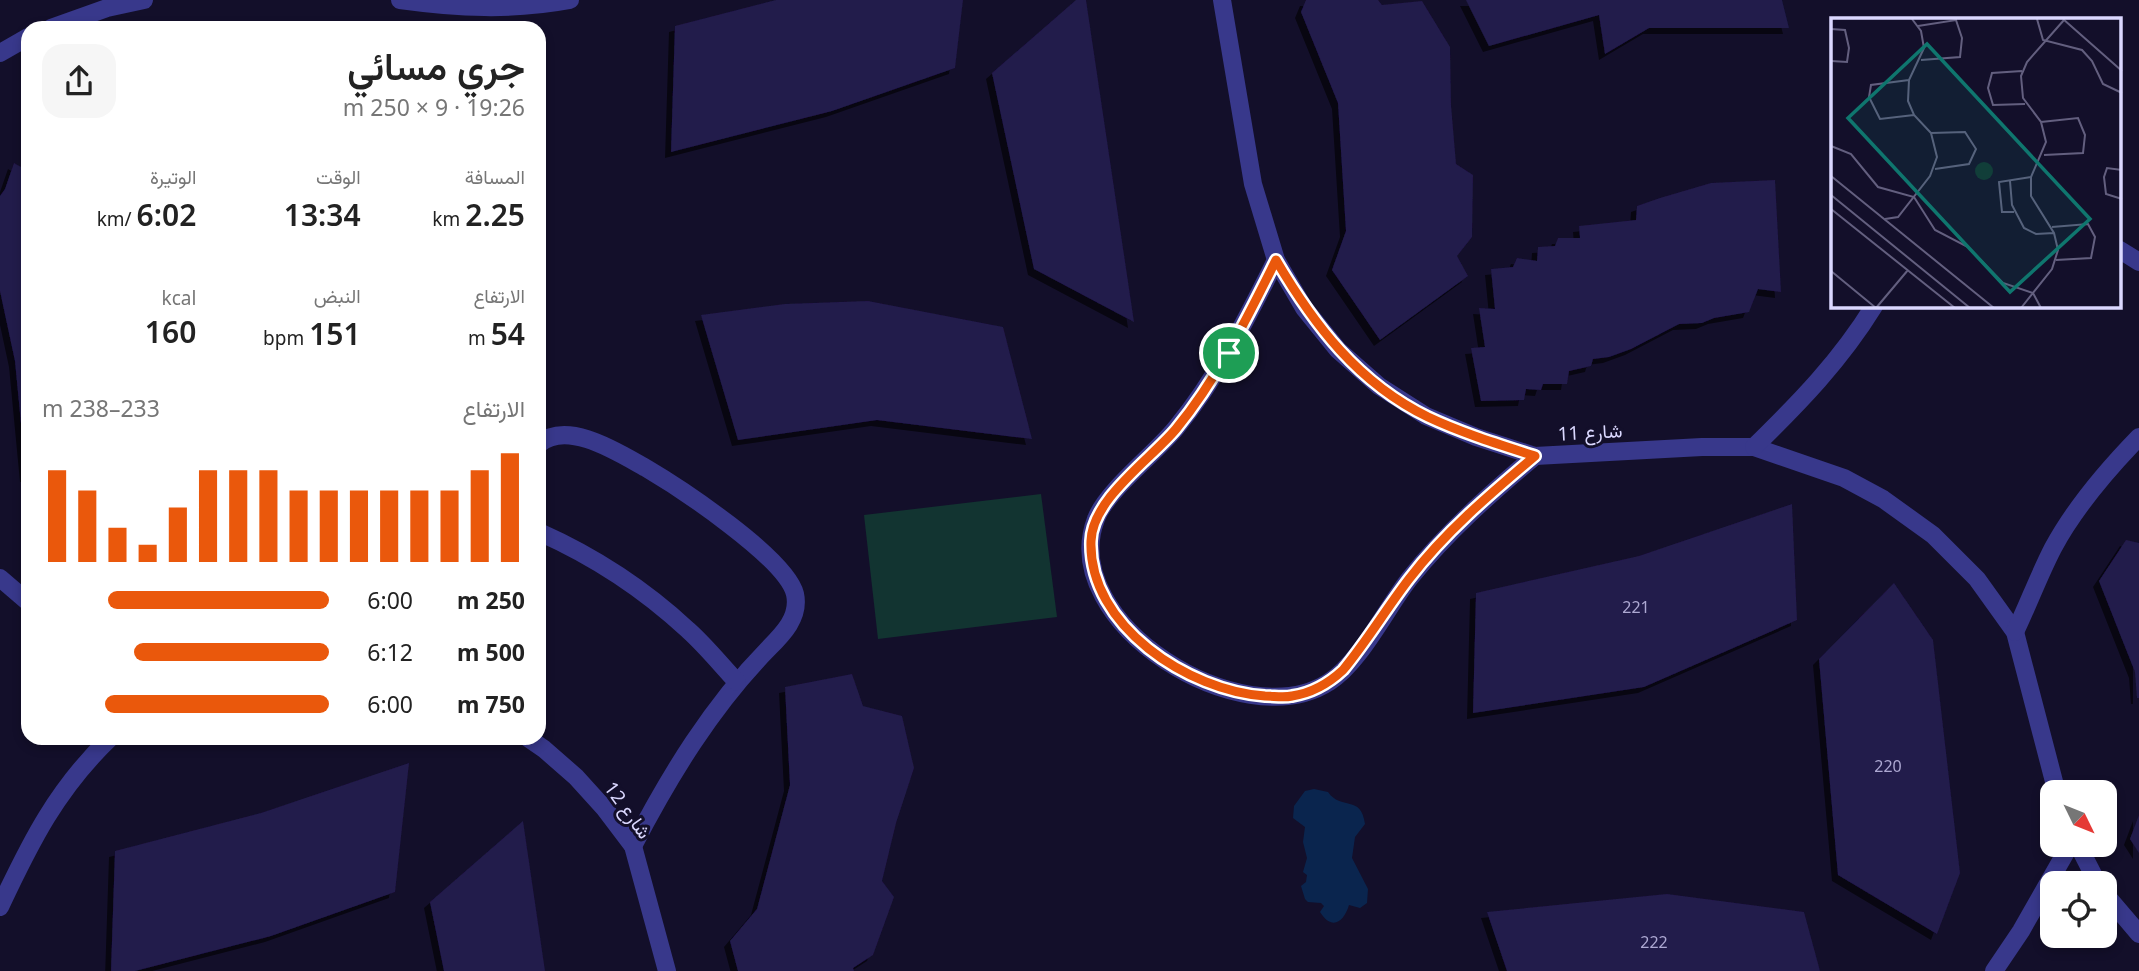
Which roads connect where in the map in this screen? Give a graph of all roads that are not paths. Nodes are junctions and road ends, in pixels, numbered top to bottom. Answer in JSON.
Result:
{"nodes":[{"id":1,"x":144,"y":0,"type":"edge"},
{"id":2,"x":400,"y":0,"type":"edge"},
{"id":3,"x":1222,"y":0,"type":"edge"},
{"id":4,"x":562,"y":1,"type":"edge"},
{"id":5,"x":71,"y":21,"type":"edge"},
{"id":6,"x":21,"y":41,"type":"edge"},
{"id":7,"x":0,"y":53,"type":"edge"},
{"id":8,"x":2122,"y":251,"type":"edge"},
{"id":9,"x":1276,"y":260,"type":"junction"},
{"id":10,"x":2139,"y":262,"type":"edge"},
{"id":11,"x":1873,"y":308,"type":"edge"},
{"id":12,"x":2139,"y":437,"type":"edge"},
{"id":13,"x":546,"y":439,"type":"edge"},
{"id":14,"x":1754,"y":447,"type":"junction"},
{"id":15,"x":1535,"y":456,"type":"junction"},
{"id":16,"x":546,"y":535,"type":"edge"},
{"id":17,"x":0,"y":578,"type":"edge"},
{"id":18,"x":21,"y":596,"type":"edge"},
{"id":19,"x":2015,"y":632,"type":"junction"},
{"id":20,"x":737,"y":682,"type":"junction"},
{"id":21,"x":103,"y":745,"type":"edge"},
{"id":22,"x":538,"y":745,"type":"edge"},
{"id":23,"x":2054,"y":780,"type":"edge"},
{"id":24,"x":633,"y":846,"type":"junction"},
{"id":25,"x":2063,"y":858,"type":"edge"},
{"id":26,"x":0,"y":906,"type":"edge"},
{"id":27,"x":2117,"y":908,"type":"edge"},
{"id":28,"x":2139,"y":934,"type":"edge"},
{"id":29,"x":667,"y":971,"type":"edge"},
{"id":30,"x":1994,"y":971,"type":"edge"}],
"edges":[{"from":1,"to":5,"type":"street"},
{"from":2,"to":4,"type":"street"},
{"from":3,"to":9,"type":"street","name":"شارع 11"},
{"from":6,"to":7,"type":"street"},
{"from":8,"to":10,"type":"street"},
{"from":9,"to":15,"type":"street","name":"شارع 11"},
{"from":9,"to":15,"type":"street"},
{"from":11,"to":14,"type":"street"},
{"from":12,"to":19,"type":"street"},
{"from":13,"to":20,"type":"street"},
{"from":14,"to":15,"type":"street","name":"شارع 11"},
{"from":14,"to":19,"type":"street","name":"شارع 11"},
{"from":16,"to":20,"type":"street"},
{"from":17,"to":18,"type":"street"},
{"from":19,"to":23,"type":"street","name":"شارع 11"},
{"from":20,"to":24,"type":"street"},
{"from":21,"to":26,"type":"street"},
{"from":22,"to":24,"type":"street","name":"شارع 12"},
{"from":24,"to":29,"type":"street","name":"شارع 12"},
{"from":25,"to":30,"type":"street"},
{"from":27,"to":28,"type":"street"}]}
